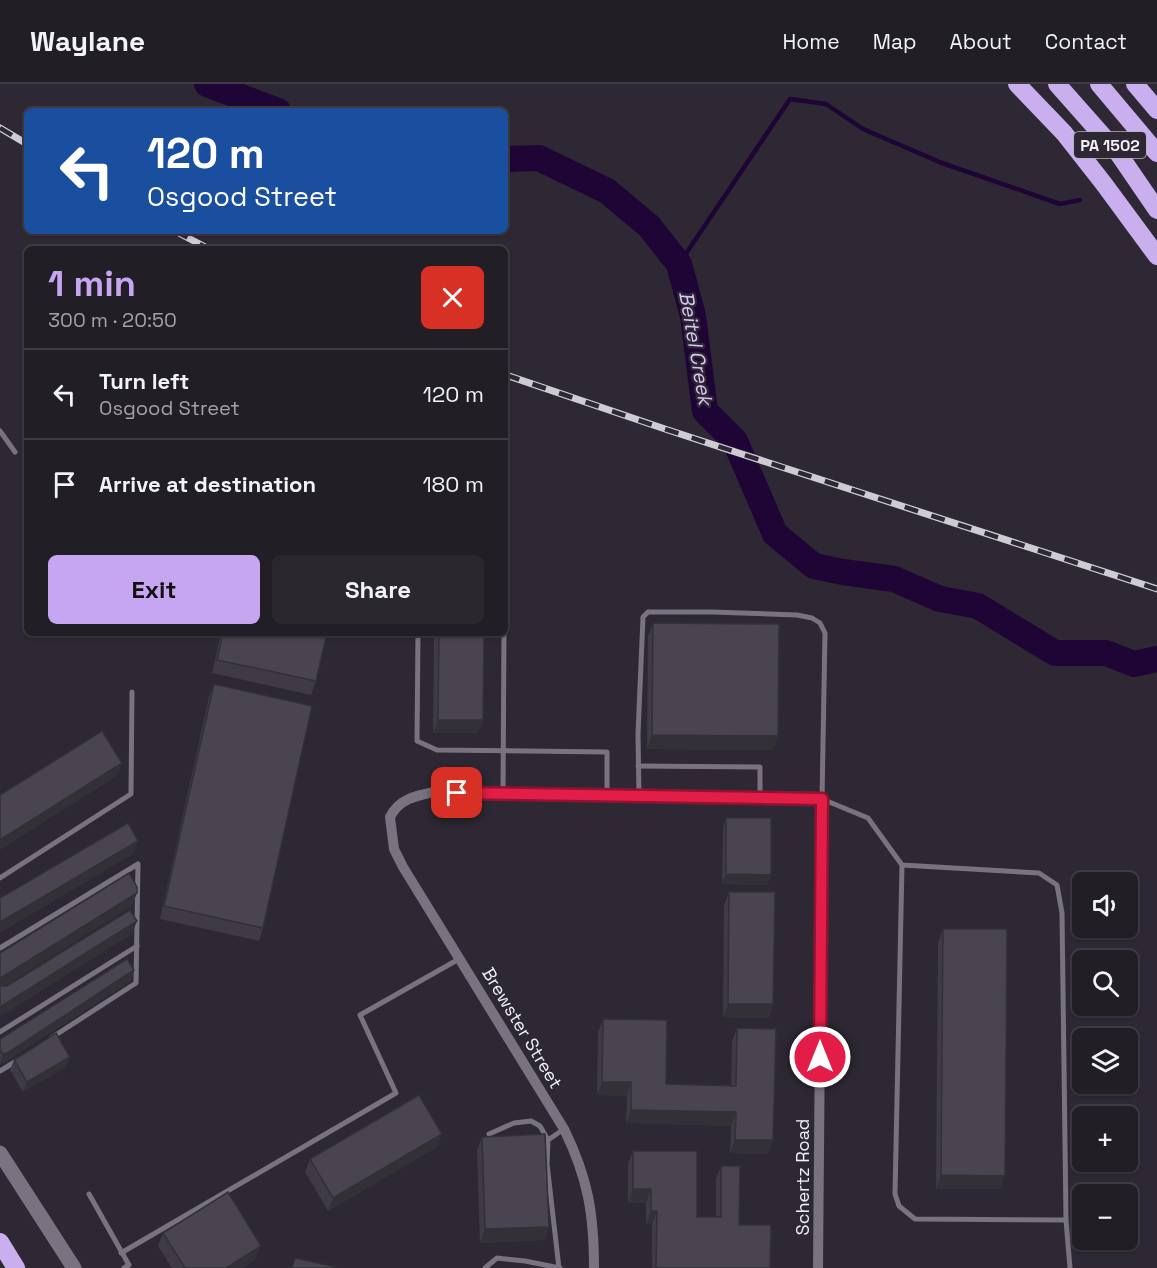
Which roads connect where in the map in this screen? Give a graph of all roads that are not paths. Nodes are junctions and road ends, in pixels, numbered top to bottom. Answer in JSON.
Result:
{"nodes":[{"id":1,"x":1017,"y":84,"type":"edge"},
{"id":2,"x":1057,"y":84,"type":"edge"},
{"id":3,"x":1099,"y":84,"type":"edge"},
{"id":4,"x":1135,"y":84,"type":"edge"},
{"id":5,"x":1157,"y":110,"type":"edge"},
{"id":6,"x":1157,"y":153,"type":"edge"},
{"id":7,"x":1157,"y":210,"type":"edge"},
{"id":8,"x":1157,"y":256,"type":"edge"},
{"id":9,"x":0,"y":431,"type":"edge"},
{"id":10,"x":15,"y":452,"type":"dead end"},
{"id":11,"x":418,"y":636,"type":"edge"},
{"id":12,"x":504,"y":636,"type":"edge"},
{"id":13,"x":132,"y":692,"type":"dead end"},
{"id":14,"x":504,"y":752,"type":"junction"},
{"id":15,"x":638,"y":766,"type":"junction"},
{"id":16,"x":503,"y":794,"type":"junction"},
{"id":17,"x":607,"y":795,"type":"junction"},
{"id":18,"x":639,"y":796,"type":"junction"},
{"id":19,"x":760,"y":798,"type":"junction"},
{"id":20,"x":822,"y":799,"type":"junction"},
{"id":21,"x":902,"y":865,"type":"junction"},
{"id":22,"x":0,"y":879,"type":"edge"},
{"id":23,"x":137,"y":910,"type":"junction"},
{"id":24,"x":128,"y":916,"type":"edge"},
{"id":25,"x":137,"y":946,"type":"junction"},
{"id":26,"x":0,"y":948,"type":"edge"},
{"id":27,"x":460,"y":958,"type":"junction"},
{"id":28,"x":0,"y":1032,"type":"edge"},
{"id":29,"x":49,"y":1040,"type":"edge"},
{"id":30,"x":20,"y":1059,"type":"edge"},
{"id":31,"x":0,"y":1071,"type":"edge"},
{"id":32,"x":564,"y":1129,"type":"junction"},
{"id":33,"x":489,"y":1134,"type":"edge"},
{"id":34,"x":548,"y":1140,"type":"junction"},
{"id":35,"x":0,"y":1153,"type":"edge"},
{"id":36,"x":88,"y":1194,"type":"dead end"},
{"id":37,"x":1066,"y":1220,"type":"junction"},
{"id":38,"x":0,"y":1242,"type":"edge"},
{"id":39,"x":121,"y":1253,"type":"junction"},
{"id":40,"x":128,"y":1267,"type":"edge"},
{"id":41,"x":16,"y":1268,"type":"edge"},
{"id":42,"x":74,"y":1268,"type":"edge"},
{"id":43,"x":485,"y":1268,"type":"edge"},
{"id":44,"x":560,"y":1268,"type":"edge"},
{"id":45,"x":594,"y":1268,"type":"edge"},
{"id":46,"x":818,"y":1268,"type":"edge"},
{"id":47,"x":1070,"y":1268,"type":"edge"}],
"edges":[{"from":1,"to":8,"type":"highway"},
{"from":2,"to":7,"type":"highway","number":"PA 1502"},
{"from":3,"to":6,"type":"highway","number":"PA 1502"},
{"from":4,"to":5,"type":"highway"},
{"from":9,"to":10,"type":"lane"},
{"from":11,"to":14,"type":"lane"},
{"from":12,"to":14,"type":"lane"},
{"from":13,"to":22,"type":"lane"},
{"from":14,"to":16,"type":"lane"},
{"from":14,"to":17,"type":"lane"},
{"from":15,"to":18,"type":"lane"},
{"from":15,"to":19,"type":"lane"},
{"from":15,"to":20,"type":"lane"},
{"from":16,"to":17,"type":"street"},
{"from":16,"to":27,"type":"street","name":"Brewster Street"},
{"from":17,"to":18,"type":"street"},
{"from":18,"to":19,"type":"street"},
{"from":19,"to":20,"type":"street"},
{"from":20,"to":21,"type":"lane"},
{"from":20,"to":46,"type":"street","name":"Schertz Road"},
{"from":21,"to":37,"type":"lane"},
{"from":21,"to":37,"type":"lane"},
{"from":23,"to":24,"type":"lane"},
{"from":23,"to":25,"type":"lane"},
{"from":23,"to":26,"type":"lane"},
{"from":25,"to":28,"type":"lane"},
{"from":25,"to":29,"type":"lane"},
{"from":27,"to":32,"type":"street","name":"Brewster Street"},
{"from":27,"to":39,"type":"lane"},
{"from":30,"to":31,"type":"lane"},
{"from":32,"to":34,"type":"lane"},
{"from":32,"to":45,"type":"street","name":"Brewster Street"},
{"from":33,"to":34,"type":"lane"},
{"from":34,"to":44,"type":"lane"},
{"from":35,"to":42,"type":"main road"},
{"from":36,"to":39,"type":"lane"},
{"from":37,"to":47,"type":"lane"},
{"from":38,"to":41,"type":"highway"},
{"from":39,"to":40,"type":"lane"},
{"from":43,"to":44,"type":"lane"}]}
